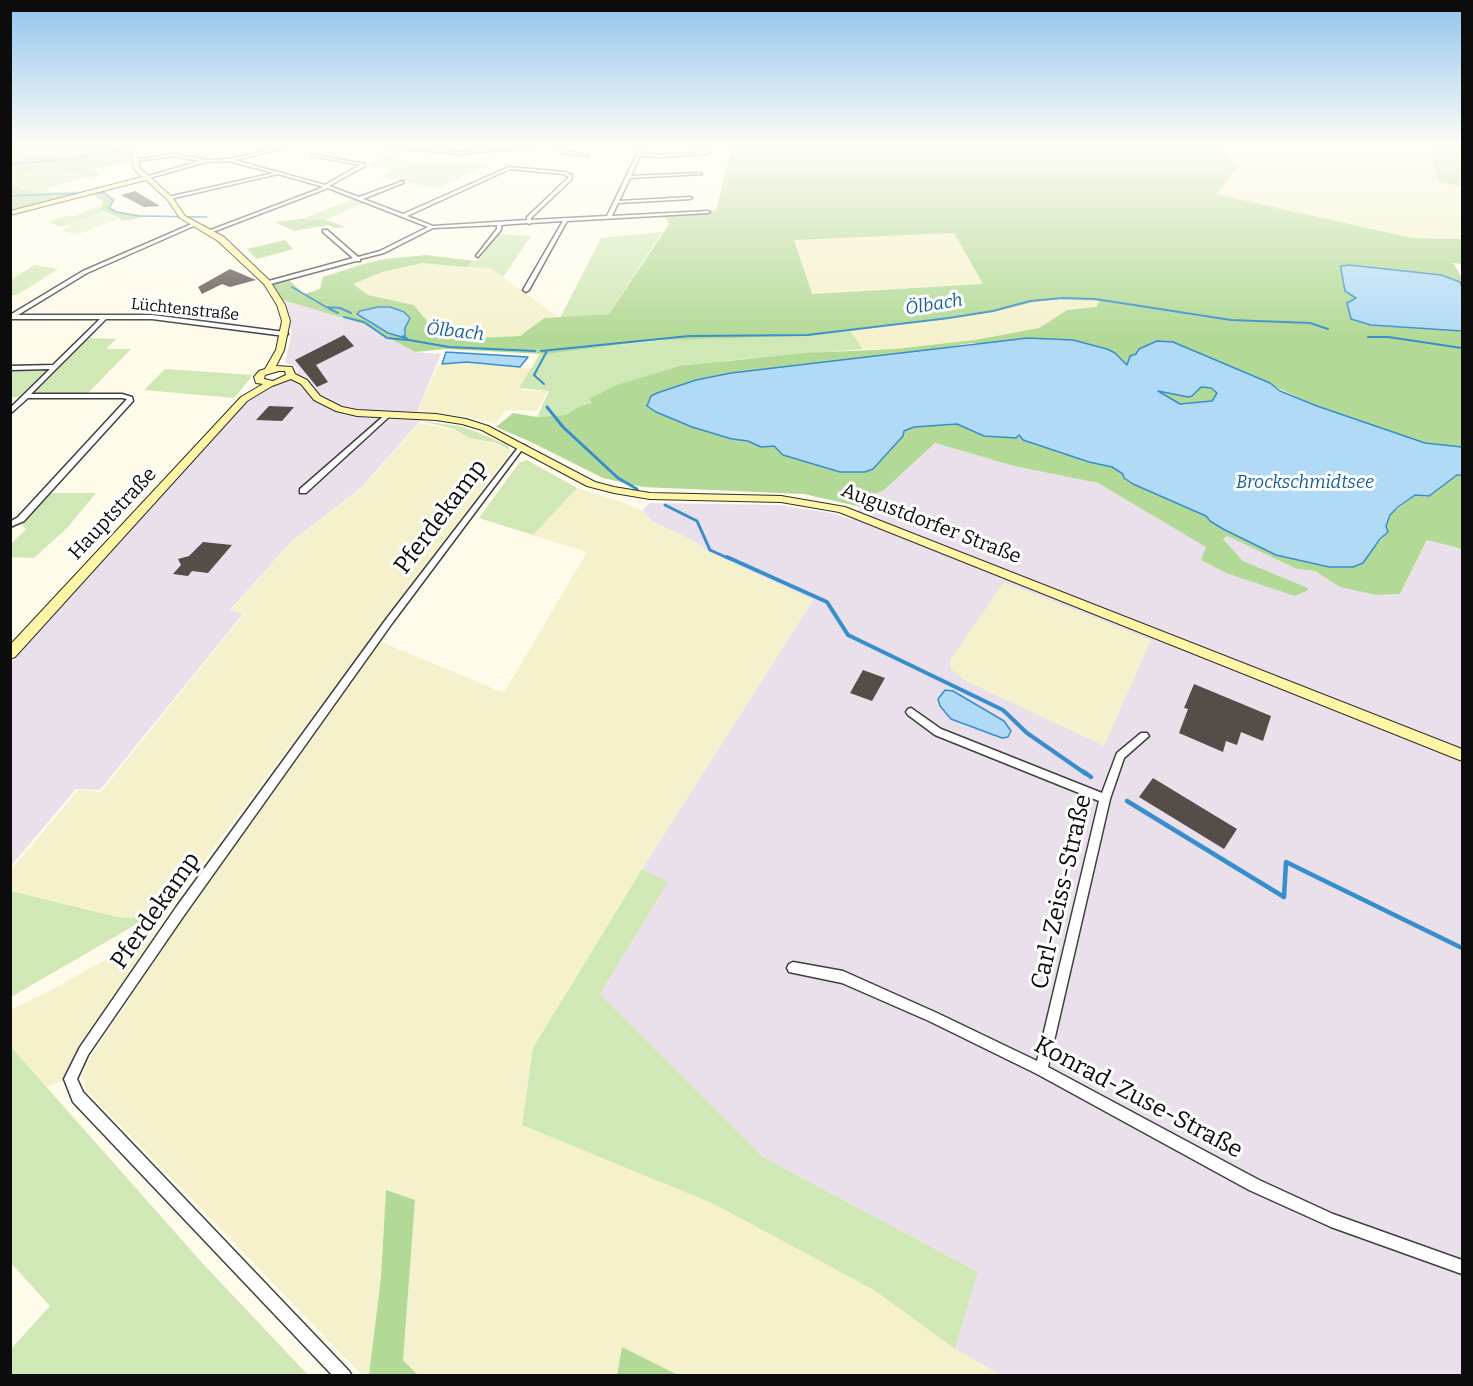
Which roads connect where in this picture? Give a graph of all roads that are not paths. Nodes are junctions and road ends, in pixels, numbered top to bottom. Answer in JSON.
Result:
{"nodes":[{"id":1,"x":179,"y":211,"type":"edge"},
{"id":2,"x":264,"y":211,"type":"edge"},
{"id":3,"x":390,"y":211,"type":"edge"},
{"id":4,"x":415,"y":211,"type":"edge"},
{"id":5,"x":537,"y":211,"type":"edge"},
{"id":6,"x":613,"y":211,"type":"edge"},
{"id":7,"x":708,"y":212,"type":"dead end"},
{"id":8,"x":403,"y":216,"type":"junction"},
{"id":9,"x":609,"y":217,"type":"junction"},
{"id":10,"x":565,"y":220,"type":"junction"},
{"id":11,"x":529,"y":223,"type":"junction"},
{"id":12,"x":194,"y":224,"type":"junction"},
{"id":13,"x":499,"y":224,"type":"junction"},
{"id":14,"x":432,"y":227,"type":"junction"},
{"id":15,"x":325,"y":231,"type":"dead end"},
{"id":16,"x":210,"y":232,"type":"junction"},
{"id":17,"x":478,"y":256,"type":"dead end"},
{"id":18,"x":358,"y":260,"type":"junction"},
{"id":19,"x":267,"y":283,"type":"junction"},
{"id":20,"x":526,"y":290,"type":"dead end"},
{"id":21,"x":10,"y":317,"type":"edge"},
{"id":22,"x":105,"y":317,"type":"junction"},
{"id":23,"x":285,"y":334,"type":"junction"},
{"id":24,"x":280,"y":350,"type":"junction"},
{"id":25,"x":55,"y":367,"type":"junction"},
{"id":26,"x":10,"y":368,"type":"edge"},
{"id":27,"x":269,"y":370,"type":"junction"},
{"id":28,"x":289,"y":372,"type":"junction"},
{"id":29,"x":259,"y":381,"type":"junction"},
{"id":30,"x":274,"y":383,"type":"junction"},
{"id":31,"x":306,"y":386,"type":"junction"},
{"id":32,"x":26,"y":396,"type":"junction"},
{"id":33,"x":244,"y":399,"type":"junction"},
{"id":34,"x":10,"y":412,"type":"edge"},
{"id":35,"x":388,"y":415,"type":"junction"},
{"id":36,"x":524,"y":447,"type":"junction"},
{"id":37,"x":303,"y":491,"type":"dead end"},
{"id":38,"x":10,"y":525,"type":"edge"},
{"id":39,"x":10,"y":654,"type":"edge"},
{"id":40,"x":911,"y":712,"type":"dead end"},
{"id":41,"x":1144,"y":736,"type":"dead end"},
{"id":42,"x":1462,"y":755,"type":"edge"},
{"id":43,"x":1105,"y":800,"type":"junction"},
{"id":44,"x":793,"y":968,"type":"dead end"},
{"id":45,"x":1041,"y":1070,"type":"junction"},
{"id":46,"x":1462,"y":1267,"type":"edge"},
{"id":47,"x":344,"y":1376,"type":"edge"}],
"edges":[{"from":1,"to":12,"type":"main road"},
{"from":2,"to":16,"type":"street"},
{"from":3,"to":8,"type":"street"},
{"from":4,"to":8,"type":"street"},
{"from":5,"to":11,"type":"street"},
{"from":6,"to":9,"type":"street"},
{"from":7,"to":9,"type":"street"},
{"from":8,"to":14,"type":"street"},
{"from":9,"to":10,"type":"street"},
{"from":10,"to":11,"type":"street"},
{"from":10,"to":20,"type":"street"},
{"from":11,"to":13,"type":"street"},
{"from":12,"to":16,"type":"main road"},
{"from":12,"to":21,"type":"street"},
{"from":13,"to":14,"type":"street"},
{"from":13,"to":17,"type":"street"},
{"from":14,"to":18,"type":"street"},
{"from":15,"to":18,"type":"street"},
{"from":16,"to":19,"type":"main road"},
{"from":18,"to":19,"type":"street"},
{"from":19,"to":23,"type":"main road"},
{"from":21,"to":22,"type":"street","name":"Lüchtenstraße"},
{"from":22,"to":23,"type":"street","name":"Lüchtenstraße"},
{"from":22,"to":25,"type":"street"},
{"from":23,"to":24,"type":"main road"},
{"from":24,"to":27,"type":"main road"},
{"from":24,"to":28,"type":"main road"},
{"from":25,"to":26,"type":"street"},
{"from":25,"to":32,"type":"street"},
{"from":27,"to":28,"type":"main road"},
{"from":27,"to":29,"type":"main road","name":"Hauptstraße"},
{"from":28,"to":30,"type":"main road","name":"Hauptstraße"},
{"from":28,"to":31,"type":"main road","name":"Augustdorfer Straße"},
{"from":29,"to":30,"type":"main road"},
{"from":29,"to":33,"type":"main road","name":"Hauptstraße"},
{"from":30,"to":31,"type":"main road"},
{"from":30,"to":33,"type":"main road","name":"Hauptstraße"},
{"from":31,"to":35,"type":"main road","name":"Augustdorfer Straße"},
{"from":32,"to":34,"type":"street"},
{"from":32,"to":38,"type":"street"},
{"from":33,"to":39,"type":"main road","name":"Hauptstraße"},
{"from":35,"to":36,"type":"main road","name":"Augustdorfer Straße"},
{"from":35,"to":37,"type":"street"},
{"from":36,"to":42,"type":"main road","name":"Augustdorfer Straße"},
{"from":36,"to":47,"type":"street","name":"Pferdekamp"},
{"from":40,"to":43,"type":"street"},
{"from":41,"to":43,"type":"street","name":"Carl-Zeiss-Straße"},
{"from":43,"to":45,"type":"street","name":"Carl-Zeiss-Straße"},
{"from":44,"to":45,"type":"street","name":"Konrad-Zuse-Straße"},
{"from":45,"to":46,"type":"street","name":"Konrad-Zuse-Straße"}]}
